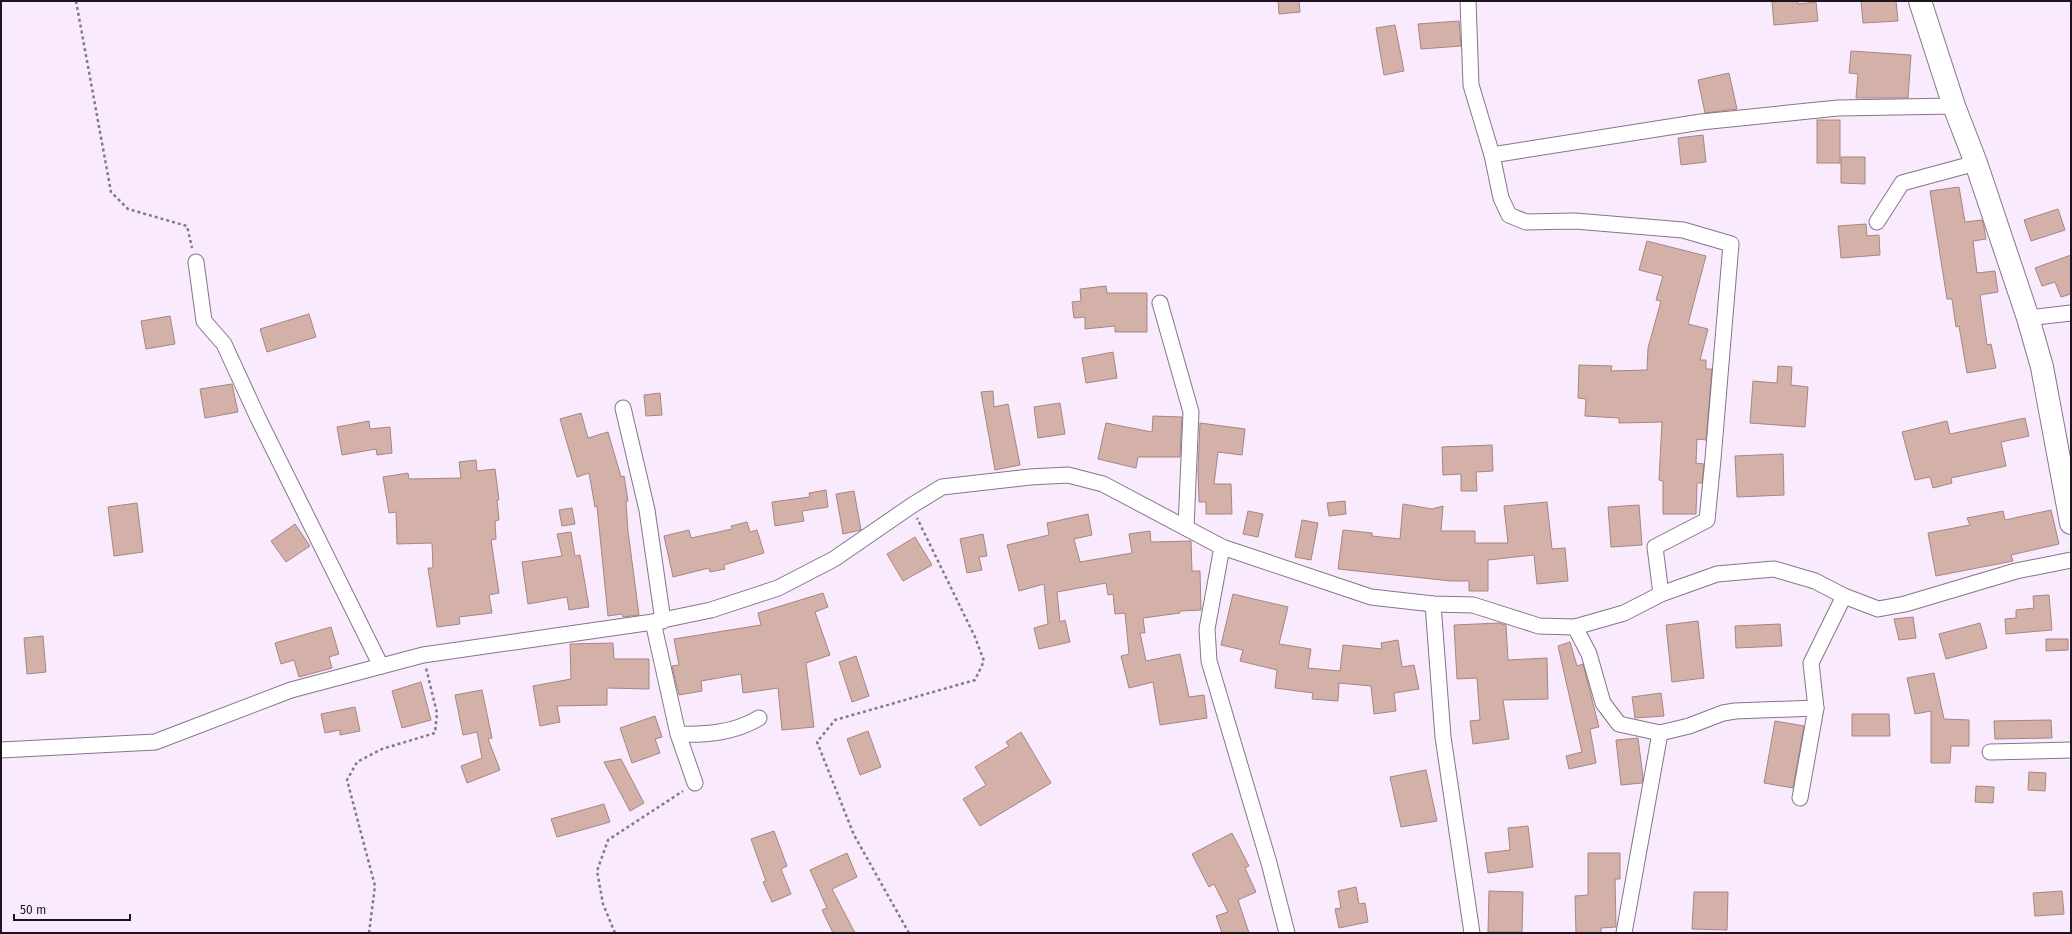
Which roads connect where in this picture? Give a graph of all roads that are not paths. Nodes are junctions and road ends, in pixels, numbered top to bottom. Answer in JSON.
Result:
{"nodes":[{"id":1,"x":1468,"y":1,"type":"edge"},
{"id":2,"x":1920,"y":1,"type":"edge"},
{"id":3,"x":1954,"y":106,"type":"junction"},
{"id":4,"x":1492,"y":155,"type":"junction"},
{"id":5,"x":1976,"y":164,"type":"junction"},
{"id":6,"x":1878,"y":222,"type":"dead end"},
{"id":7,"x":196,"y":262,"type":"road end"},
{"id":8,"x":1160,"y":302,"type":"dead end"},
{"id":9,"x":2071,"y":314,"type":"edge"},
{"id":10,"x":2028,"y":318,"type":"junction"},
{"id":11,"x":623,"y":408,"type":"dead end"},
{"id":12,"x":2071,"y":523,"type":"edge"},
{"id":13,"x":1186,"y":528,"type":"junction"},
{"id":14,"x":1222,"y":547,"type":"junction"},
{"id":15,"x":2071,"y":560,"type":"edge"},
{"id":16,"x":1661,"y":594,"type":"junction"},
{"id":17,"x":1844,"y":596,"type":"junction"},
{"id":18,"x":1433,"y":604,"type":"junction"},
{"id":19,"x":658,"y":621,"type":"junction"},
{"id":20,"x":1575,"y":627,"type":"junction"},
{"id":21,"x":381,"y":666,"type":"junction"},
{"id":22,"x":1816,"y":708,"type":"junction"},
{"id":23,"x":759,"y":718,"type":"dead end"},
{"id":24,"x":1660,"y":733,"type":"junction"},
{"id":25,"x":678,"y":734,"type":"junction"},
{"id":26,"x":1,"y":750,"type":"edge"},
{"id":27,"x":2071,"y":750,"type":"edge"},
{"id":28,"x":1990,"y":752,"type":"dead end"},
{"id":29,"x":695,"y":783,"type":"road end"},
{"id":30,"x":1800,"y":798,"type":"dead end"},
{"id":31,"x":1287,"y":933,"type":"edge"},
{"id":32,"x":1472,"y":933,"type":"edge"},
{"id":33,"x":1624,"y":933,"type":"edge"}],
"edges":[{"from":1,"to":4,"type":"street"},
{"from":2,"to":3,"type":"street"},
{"from":3,"to":4,"type":"street"},
{"from":3,"to":5,"type":"street"},
{"from":4,"to":16,"type":"street"},
{"from":5,"to":6,"type":"street"},
{"from":5,"to":10,"type":"street"},
{"from":7,"to":21,"type":"street"},
{"from":8,"to":13,"type":"street"},
{"from":9,"to":10,"type":"street"},
{"from":10,"to":12,"type":"street"},
{"from":11,"to":19,"type":"street"},
{"from":13,"to":14,"type":"street"},
{"from":13,"to":19,"type":"street"},
{"from":14,"to":18,"type":"street"},
{"from":14,"to":31,"type":"street"},
{"from":15,"to":17,"type":"street"},
{"from":16,"to":17,"type":"street"},
{"from":16,"to":20,"type":"street"},
{"from":17,"to":22,"type":"street"},
{"from":18,"to":20,"type":"street"},
{"from":18,"to":32,"type":"street"},
{"from":19,"to":21,"type":"street"},
{"from":19,"to":25,"type":"street"},
{"from":20,"to":24,"type":"street"},
{"from":21,"to":26,"type":"street"},
{"from":22,"to":24,"type":"street"},
{"from":22,"to":30,"type":"street"},
{"from":23,"to":25,"type":"street"},
{"from":24,"to":33,"type":"street"},
{"from":25,"to":29,"type":"street"},
{"from":27,"to":28,"type":"street"}]}
